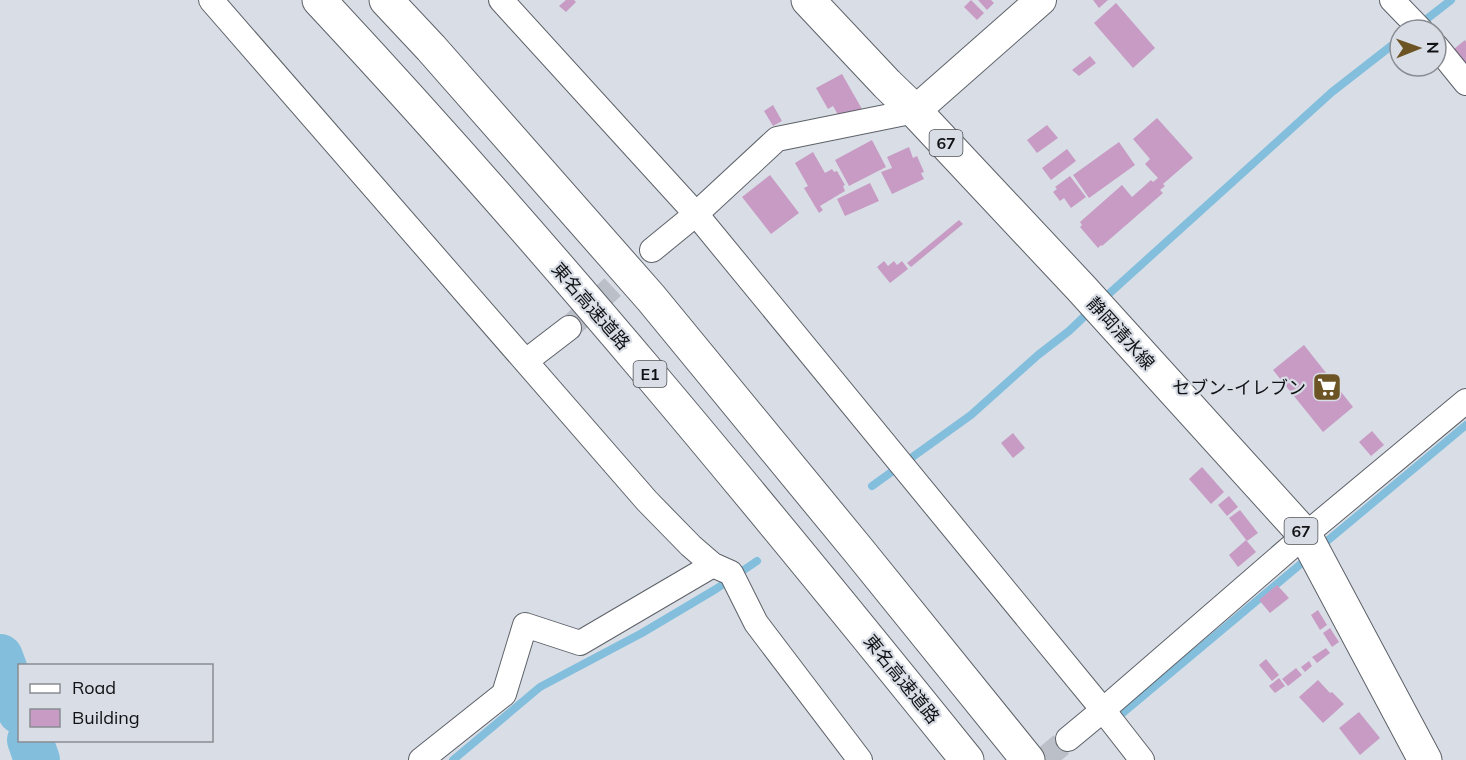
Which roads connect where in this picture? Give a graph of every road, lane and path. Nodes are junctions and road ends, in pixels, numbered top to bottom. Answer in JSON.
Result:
{"nodes":[{"id":1,"x":211,"y":0,"type":"edge"},
{"id":2,"x":319,"y":0,"type":"edge"},
{"id":3,"x":386,"y":0,"type":"edge"},
{"id":4,"x":501,"y":0,"type":"edge"},
{"id":5,"x":808,"y":0,"type":"edge"},
{"id":6,"x":1041,"y":0,"type":"edge"},
{"id":7,"x":1396,"y":3,"type":"edge"},
{"id":8,"x":1410,"y":18,"type":"edge"},
{"id":9,"x":1448,"y":61,"type":"edge"},
{"id":10,"x":1466,"y":83,"type":"edge"},
{"id":11,"x":915,"y":111,"type":"junction"},
{"id":12,"x":696,"y":214,"type":"junction"},
{"id":13,"x":652,"y":250,"type":"tunnel mouth"},
{"id":14,"x":568,"y":328,"type":"tunnel mouth"},
{"id":15,"x":526,"y":361,"type":"junction"},
{"id":16,"x":1466,"y":401,"type":"edge"},
{"id":17,"x":1305,"y":535,"type":"junction"},
{"id":18,"x":722,"y":569,"type":"junction"},
{"id":19,"x":1103,"y":710,"type":"junction"},
{"id":20,"x":1068,"y":739,"type":"tunnel mouth"},
{"id":21,"x":421,"y":760,"type":"edge"},
{"id":22,"x":860,"y":760,"type":"edge"},
{"id":23,"x":967,"y":760,"type":"edge"},
{"id":24,"x":1028,"y":760,"type":"edge"},
{"id":25,"x":1142,"y":760,"type":"edge"},
{"id":26,"x":1425,"y":760,"type":"edge"}],
"edges":[{"from":1,"to":15,"type":"street"},
{"from":2,"to":23,"type":"main road","name":"東名高速道路","number":"E1"},
{"from":3,"to":24,"type":"main road"},
{"from":4,"to":12,"type":"street"},
{"from":5,"to":11,"type":"main road","name":"静岡清水線","number":"67"},
{"from":6,"to":11,"type":"street"},
{"from":7,"to":8,"type":"street"},
{"from":9,"to":10,"type":"street"},
{"from":11,"to":12,"type":"street"},
{"from":11,"to":17,"type":"main road","name":"静岡清水線","number":"67"},
{"from":12,"to":13,"type":"street"},
{"from":12,"to":19,"type":"street"},
{"from":14,"to":15,"type":"street"},
{"from":15,"to":18,"type":"street"},
{"from":16,"to":17,"type":"street"},
{"from":17,"to":19,"type":"street"},
{"from":17,"to":26,"type":"main road","name":"静岡清水線","number":"67"},
{"from":18,"to":21,"type":"street"},
{"from":18,"to":22,"type":"street"},
{"from":19,"to":20,"type":"street"},
{"from":19,"to":25,"type":"street"}]}
